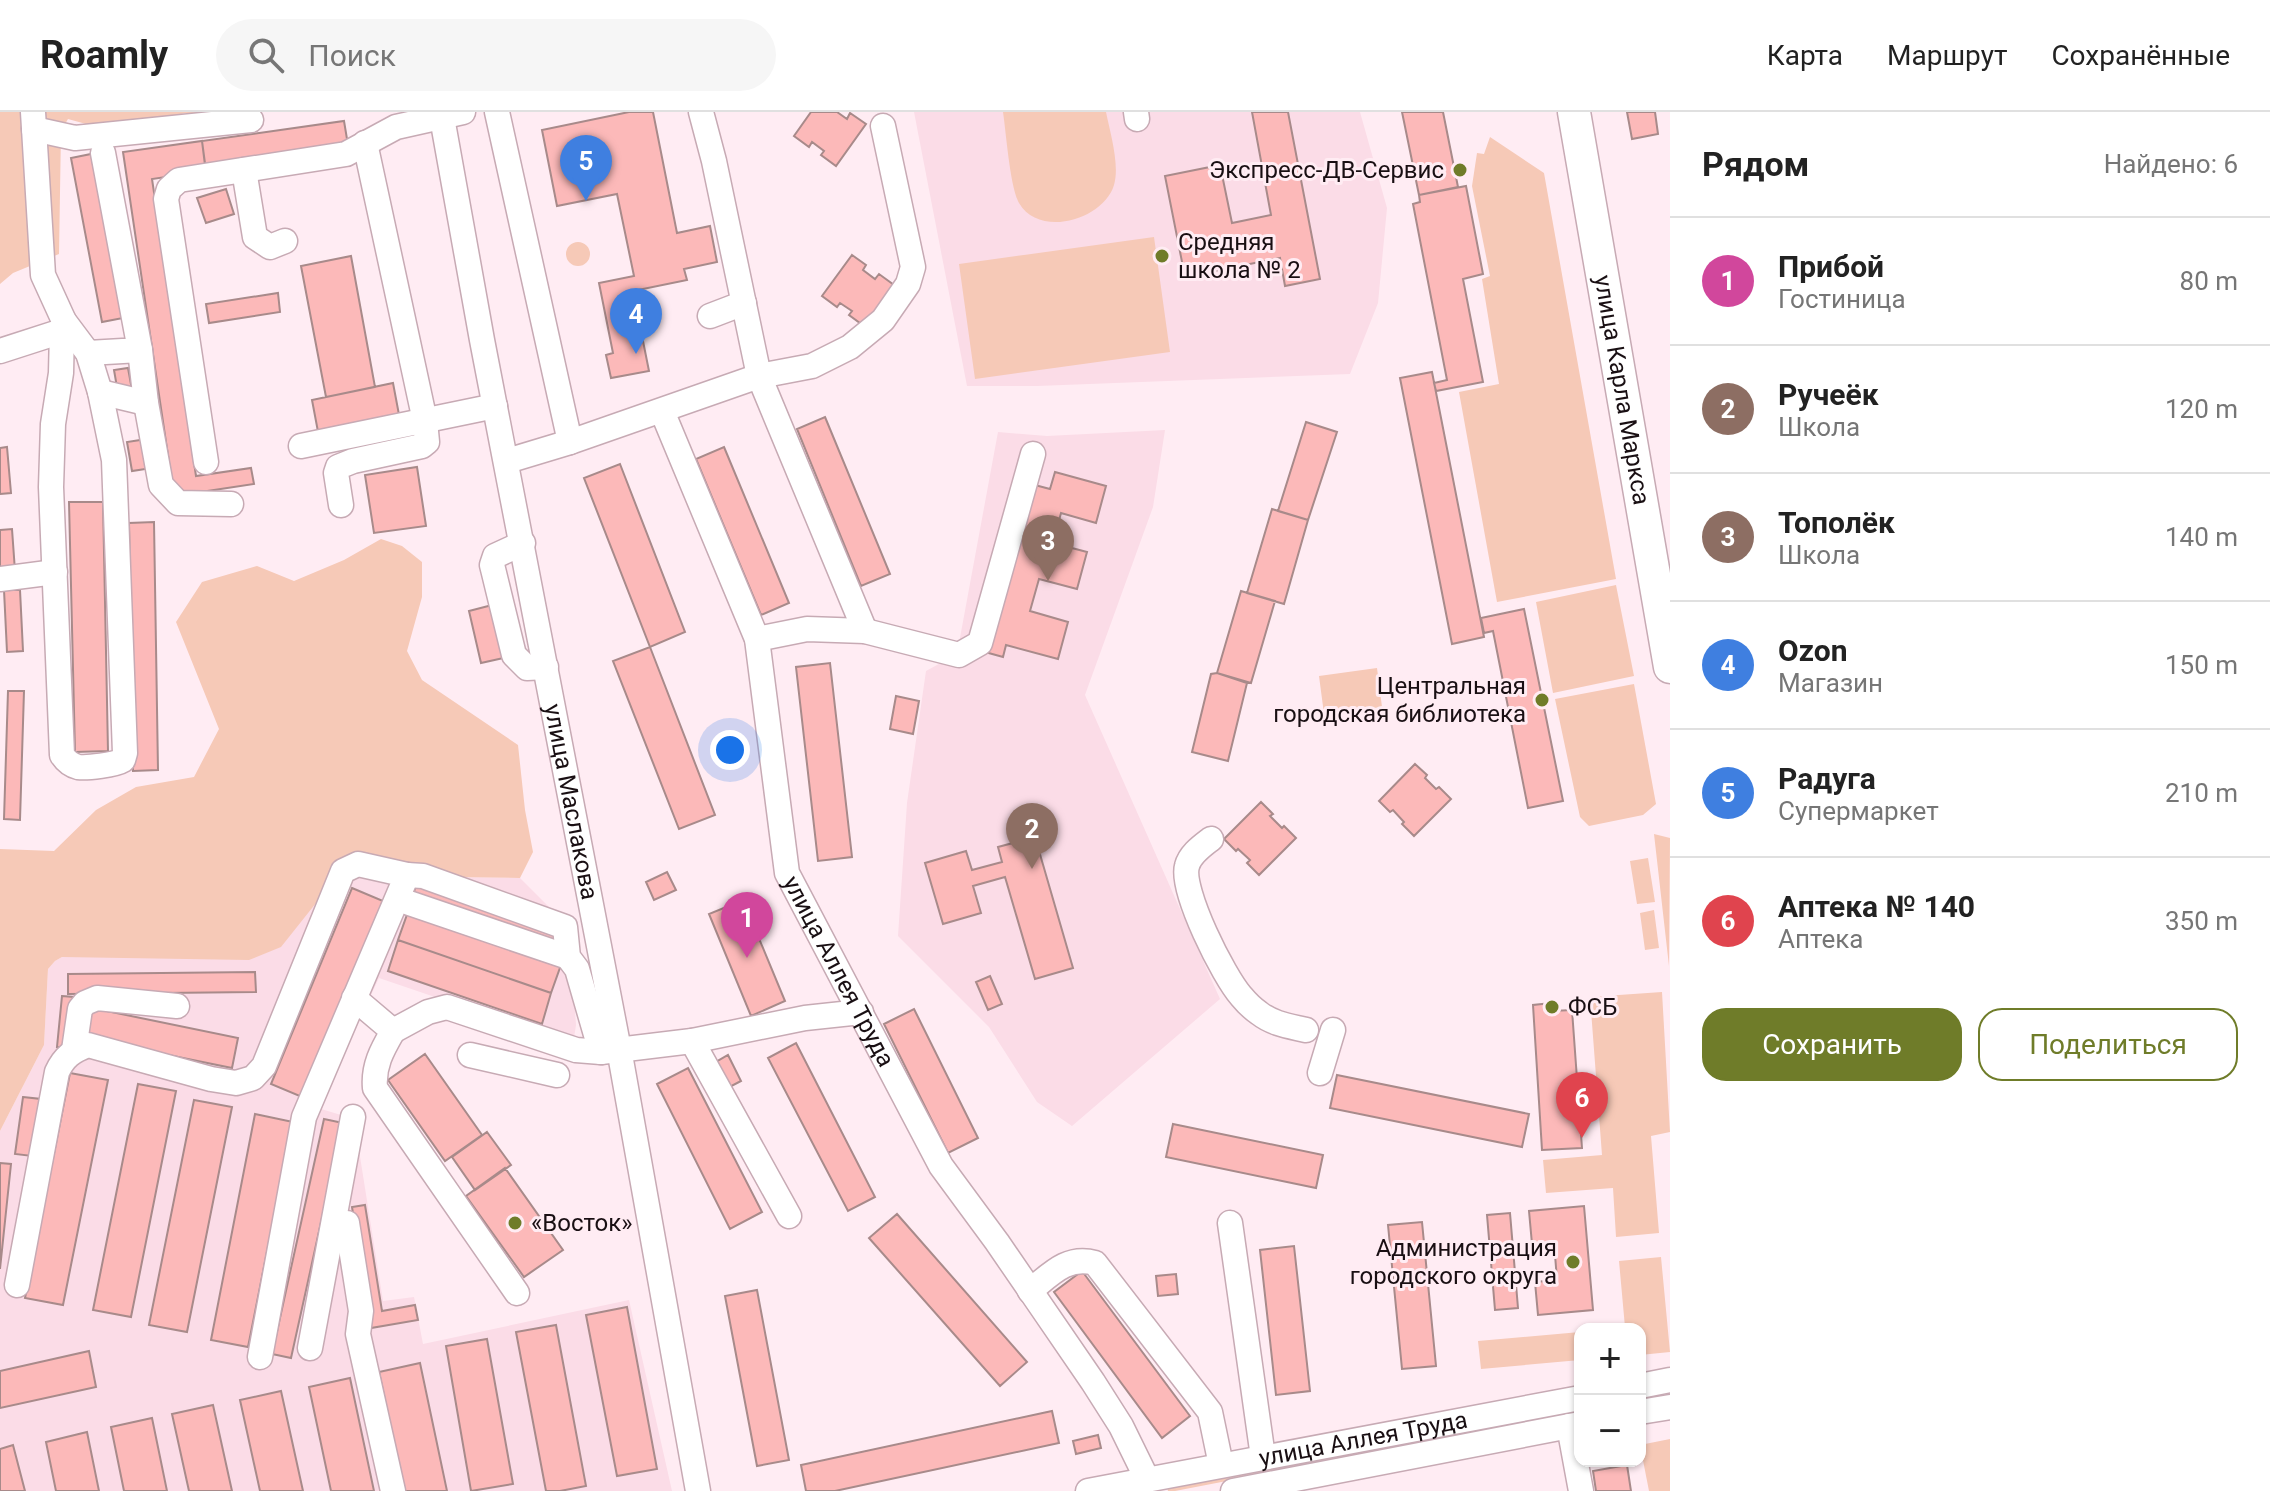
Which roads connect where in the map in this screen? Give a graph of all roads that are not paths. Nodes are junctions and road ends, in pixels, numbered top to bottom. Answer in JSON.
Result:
{"nodes":[{"id":1,"x":497,"y":112,"type":"edge"},
{"id":2,"x":701,"y":112,"type":"edge"},
{"id":3,"x":1574,"y":112,"type":"edge"},
{"id":4,"x":449,"y":114,"type":"edge"},
{"id":5,"x":33,"y":120,"type":"edge"},
{"id":6,"x":251,"y":120,"type":"dead end"},
{"id":7,"x":883,"y":126,"type":"dead end"},
{"id":8,"x":365,"y":143,"type":"junction"},
{"id":9,"x":103,"y":153,"type":"dead end"},
{"id":10,"x":244,"y":170,"type":"junction"},
{"id":11,"x":285,"y":241,"type":"dead end"},
{"id":12,"x":744,"y":303,"type":"junction"},
{"id":13,"x":710,"y":316,"type":"dead end"},
{"id":14,"x":63,"y":326,"type":"junction"},
{"id":15,"x":140,"y":350,"type":"junction"},
{"id":16,"x":0,"y":351,"type":"edge"},
{"id":17,"x":88,"y":353,"type":"junction"},
{"id":18,"x":759,"y":376,"type":"junction"},
{"id":19,"x":100,"y":392,"type":"junction"},
{"id":20,"x":146,"y":403,"type":"junction"},
{"id":21,"x":495,"y":406,"type":"junction"},
{"id":22,"x":662,"y":411,"type":"junction"},
{"id":23,"x":425,"y":421,"type":"junction"},
{"id":24,"x":570,"y":442,"type":"junction"},
{"id":25,"x":301,"y":446,"type":"dead end"},
{"id":26,"x":1033,"y":454,"type":"dead end"},
{"id":27,"x":507,"y":461,"type":"junction"},
{"id":28,"x":206,"y":462,"type":"dead end"},
{"id":29,"x":231,"y":504,"type":"dead end"},
{"id":30,"x":341,"y":505,"type":"dead end"},
{"id":31,"x":523,"y":543,"type":"junction"},
{"id":32,"x":55,"y":572,"type":"junction"},
{"id":33,"x":0,"y":579,"type":"edge"},
{"id":34,"x":865,"y":631,"type":"junction"},
{"id":35,"x":757,"y":639,"type":"junction"},
{"id":36,"x":546,"y":667,"type":"junction"},
{"id":37,"x":1670,"y":667,"type":"edge"},
{"id":38,"x":1211,"y":839,"type":"dead end"},
{"id":39,"x":407,"y":875,"type":"junction"},
{"id":40,"x":409,"y":903,"type":"dead end"},
{"id":41,"x":568,"y":957,"type":"junction"},
{"id":42,"x":354,"y":998,"type":"junction"},
{"id":43,"x":177,"y":1006,"type":"dead end"},
{"id":44,"x":861,"y":1012,"type":"junction"},
{"id":45,"x":1306,"y":1030,"type":"dead end"},
{"id":46,"x":1333,"y":1030,"type":"dead end"},
{"id":47,"x":393,"y":1031,"type":"junction"},
{"id":48,"x":692,"y":1041,"type":"junction"},
{"id":49,"x":74,"y":1050,"type":"junction"},
{"id":50,"x":610,"y":1050,"type":"junction"},
{"id":51,"x":470,"y":1055,"type":"dead end"},
{"id":52,"x":1320,"y":1073,"type":"dead end"},
{"id":53,"x":557,"y":1075,"type":"dead end"},
{"id":54,"x":353,"y":1117,"type":"dead end"},
{"id":55,"x":789,"y":1216,"type":"dead end"},
{"id":56,"x":347,"y":1223,"type":"dead end"},
{"id":57,"x":1230,"y":1223,"type":"dead end"},
{"id":58,"x":17,"y":1285,"type":"dead end"},
{"id":59,"x":1030,"y":1291,"type":"junction"},
{"id":60,"x":517,"y":1293,"type":"dead end"},
{"id":61,"x":310,"y":1348,"type":"dead end"},
{"id":62,"x":260,"y":1357,"type":"dead end"},
{"id":63,"x":1670,"y":1380,"type":"edge"},
{"id":64,"x":1093,"y":1382,"type":"junction"},
{"id":65,"x":1068,"y":1384,"type":"dead end"},
{"id":66,"x":1646,"y":1385,"type":"edge"},
{"id":67,"x":1574,"y":1399,"type":"edge"},
{"id":68,"x":1670,"y":1407,"type":"edge"},
{"id":69,"x":1646,"y":1411,"type":"edge"},
{"id":70,"x":1574,"y":1425,"type":"edge"},
{"id":71,"x":1263,"y":1457,"type":"junction"},
{"id":72,"x":1221,"y":1465,"type":"junction"},
{"id":73,"x":1579,"y":1467,"type":"edge"},
{"id":74,"x":1147,"y":1479,"type":"junction"},
{"id":75,"x":393,"y":1491,"type":"edge"},
{"id":76,"x":698,"y":1491,"type":"edge"},
{"id":77,"x":1088,"y":1491,"type":"edge"},
{"id":78,"x":1233,"y":1491,"type":"edge"},
{"id":79,"x":1581,"y":1491,"type":"edge"}],
"edges":[{"from":1,"to":24,"type":"street"},
{"from":2,"to":12,"type":"street"},
{"from":3,"to":37,"type":"main road","name":"улица Карла Маркса"},
{"from":4,"to":8,"type":"street"},
{"from":4,"to":21,"type":"street","name":"улица Маслакова"},
{"from":5,"to":6,"type":"street"},
{"from":5,"to":14,"type":"street"},
{"from":7,"to":18,"type":"street"},
{"from":8,"to":10,"type":"street"},
{"from":8,"to":23,"type":"street"},
{"from":9,"to":15,"type":"street"},
{"from":10,"to":11,"type":"street"},
{"from":10,"to":28,"type":"street"},
{"from":12,"to":13,"type":"street"},
{"from":12,"to":18,"type":"street"},
{"from":14,"to":16,"type":"street"},
{"from":14,"to":17,"type":"street"},
{"from":14,"to":32,"type":"street"},
{"from":15,"to":17,"type":"street"},
{"from":15,"to":20,"type":"street"},
{"from":17,"to":19,"type":"street"},
{"from":18,"to":22,"type":"street"},
{"from":18,"to":34,"type":"street"},
{"from":19,"to":20,"type":"street"},
{"from":19,"to":32,"type":"street"},
{"from":20,"to":29,"type":"street"},
{"from":21,"to":23,"type":"street"},
{"from":21,"to":27,"type":"street","name":"улица Маслакова"},
{"from":22,"to":24,"type":"street"},
{"from":22,"to":35,"type":"street","name":"улица Аллея Труда"},
{"from":23,"to":25,"type":"street"},
{"from":23,"to":30,"type":"street"},
{"from":24,"to":27,"type":"street"},
{"from":26,"to":34,"type":"street"},
{"from":27,"to":31,"type":"street","name":"улица Маслакова"},
{"from":31,"to":36,"type":"street","name":"улица Маслакова"},
{"from":31,"to":36,"type":"street"},
{"from":32,"to":33,"type":"street"},
{"from":34,"to":35,"type":"street"},
{"from":35,"to":44,"type":"street","name":"улица Аллея Труда"},
{"from":36,"to":50,"type":"street","name":"улица Маслакова"},
{"from":38,"to":45,"type":"street"},
{"from":39,"to":41,"type":"street"},
{"from":39,"to":42,"type":"street"},
{"from":39,"to":49,"type":"street"},
{"from":40,"to":41,"type":"street"},
{"from":41,"to":50,"type":"street"},
{"from":42,"to":47,"type":"street"},
{"from":42,"to":62,"type":"street"},
{"from":43,"to":49,"type":"street"},
{"from":44,"to":48,"type":"street"},
{"from":44,"to":59,"type":"street","name":"улица Аллея Труда"},
{"from":46,"to":52,"type":"street"},
{"from":47,"to":50,"type":"street"},
{"from":47,"to":60,"type":"street"},
{"from":48,"to":50,"type":"street"},
{"from":48,"to":55,"type":"street"},
{"from":49,"to":58,"type":"street"},
{"from":50,"to":76,"type":"street","name":"улица Маслакова"},
{"from":51,"to":53,"type":"street"},
{"from":54,"to":61,"type":"street"},
{"from":56,"to":75,"type":"street"},
{"from":57,"to":71,"type":"street"},
{"from":59,"to":64,"type":"street","name":"улица Аллея Труда"},
{"from":59,"to":72,"type":"street"},
{"from":63,"to":66,"type":"street"},
{"from":64,"to":65,"type":"street"},
{"from":64,"to":74,"type":"street","name":"улица Аллея Труда"},
{"from":67,"to":71,"type":"street","name":"улица Аллея Труда"},
{"from":68,"to":69,"type":"street"},
{"from":70,"to":78,"type":"street","name":"улица Аллея Труда"},
{"from":71,"to":72,"type":"street","name":"улица Аллея Труда"},
{"from":72,"to":74,"type":"street","name":"улица Аллея Труда"},
{"from":73,"to":79,"type":"street"},
{"from":74,"to":77,"type":"street","name":"улица Аллея Труда"}]}
